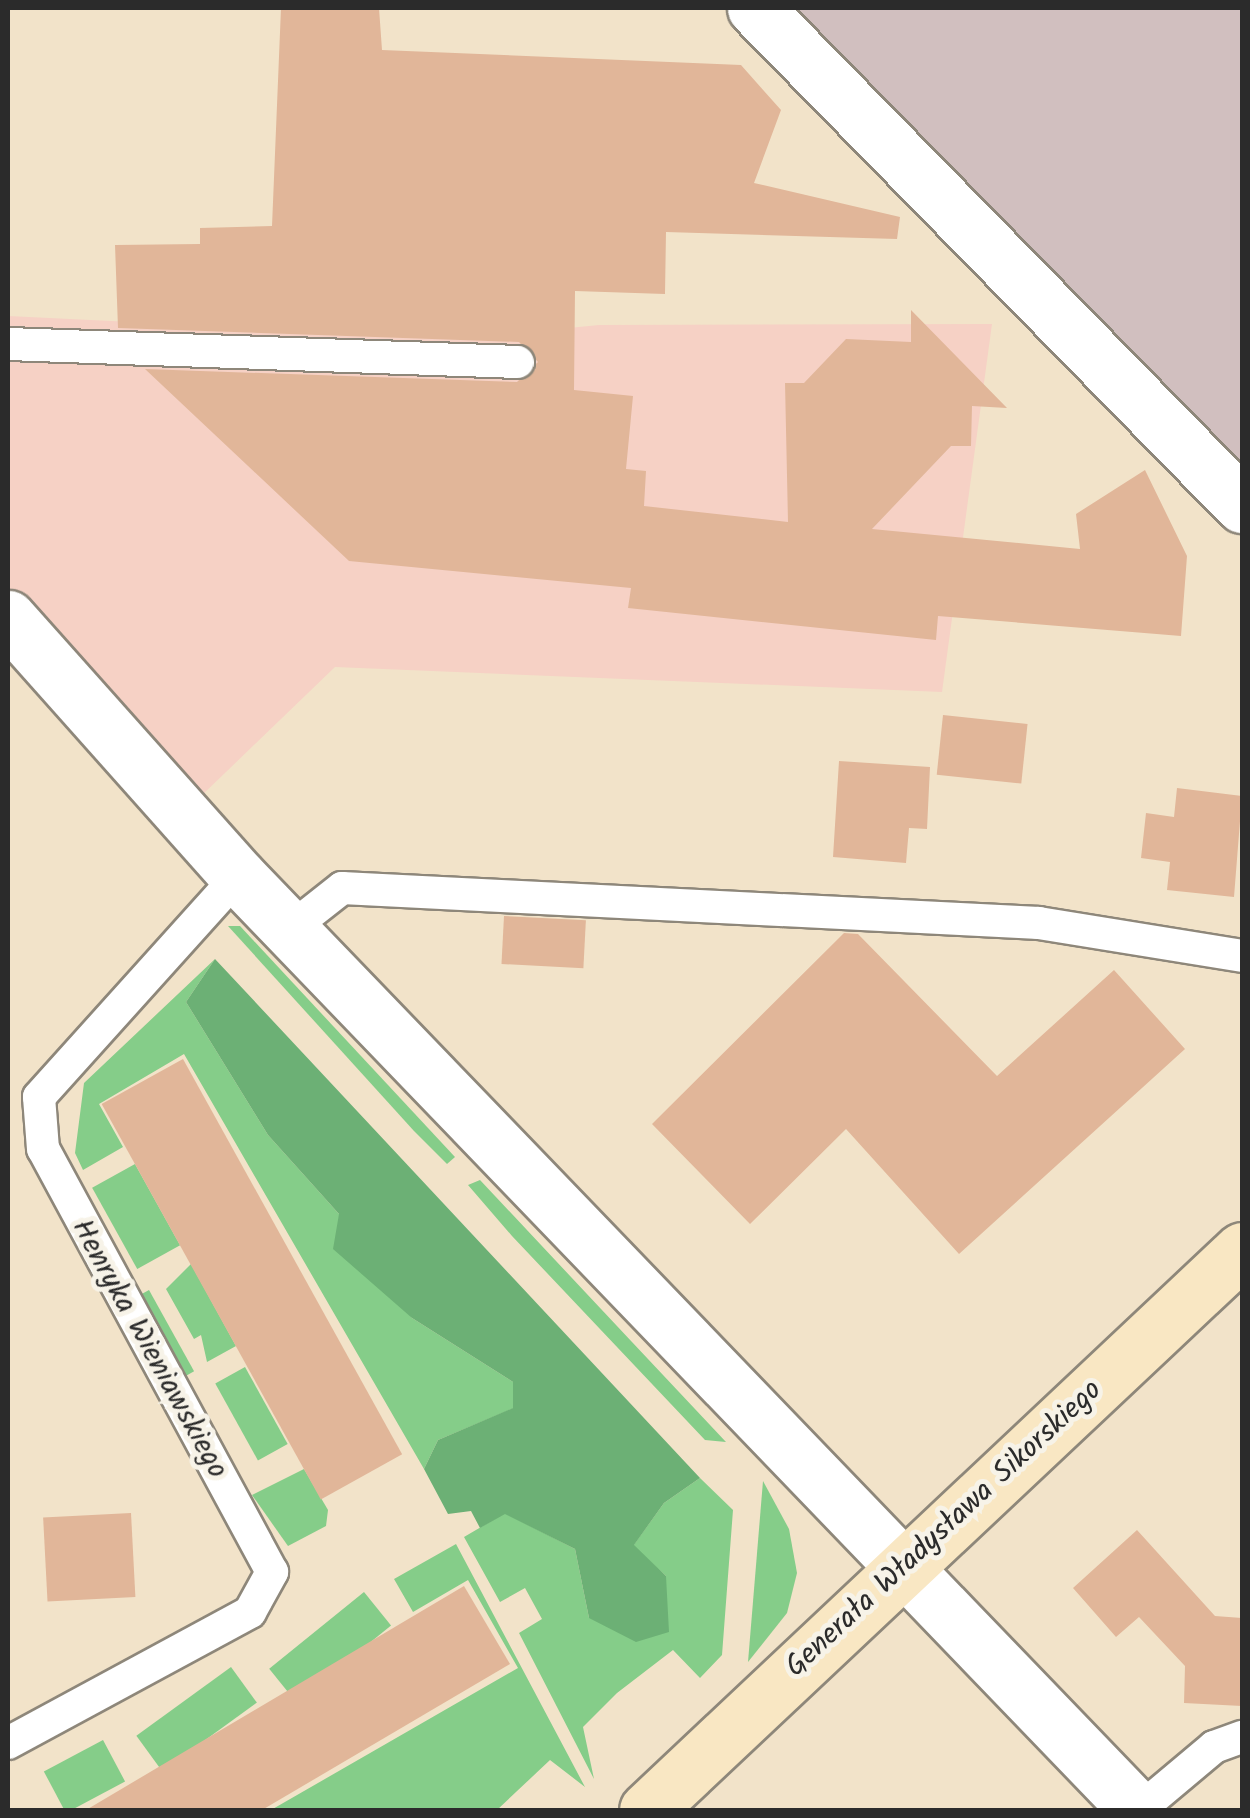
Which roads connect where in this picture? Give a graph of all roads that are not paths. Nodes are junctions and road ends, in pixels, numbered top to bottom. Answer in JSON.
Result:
{"nodes":[{"id":1,"x":754,"y":8,"type":"edge"},
{"id":2,"x":8,"y":344,"type":"edge"},
{"id":3,"x":518,"y":362,"type":"dead end"},
{"id":4,"x":1242,"y":505,"type":"edge"},
{"id":5,"x":8,"y":618,"type":"edge"},
{"id":6,"x":238,"y":876,"type":"junction"},
{"id":7,"x":295,"y":925,"type":"junction"},
{"id":8,"x":1242,"y":956,"type":"edge"},
{"id":9,"x":1242,"y":1250,"type":"edge"},
{"id":10,"x":903,"y":1570,"type":"junction"},
{"id":11,"x":1242,"y":1737,"type":"edge"},
{"id":12,"x":8,"y":1743,"type":"edge"},
{"id":13,"x":647,"y":1810,"type":"edge"},
{"id":14,"x":1138,"y":1810,"type":"edge"}],
"edges":[{"from":1,"to":4,"type":"street"},
{"from":2,"to":3,"type":"lane"},
{"from":5,"to":6,"type":"street"},
{"from":6,"to":7,"type":"street"},
{"from":6,"to":12,"type":"lane","name":"Henryka Wieniawskiego"},
{"from":7,"to":8,"type":"lane"},
{"from":7,"to":10,"type":"street"},
{"from":9,"to":10,"type":"street","name":"Generała Władysława Sikorskiego"},
{"from":10,"to":13,"type":"street","name":"Generała Władysława Sikorskiego"},
{"from":10,"to":14,"type":"street"},
{"from":11,"to":14,"type":"lane"}]}
